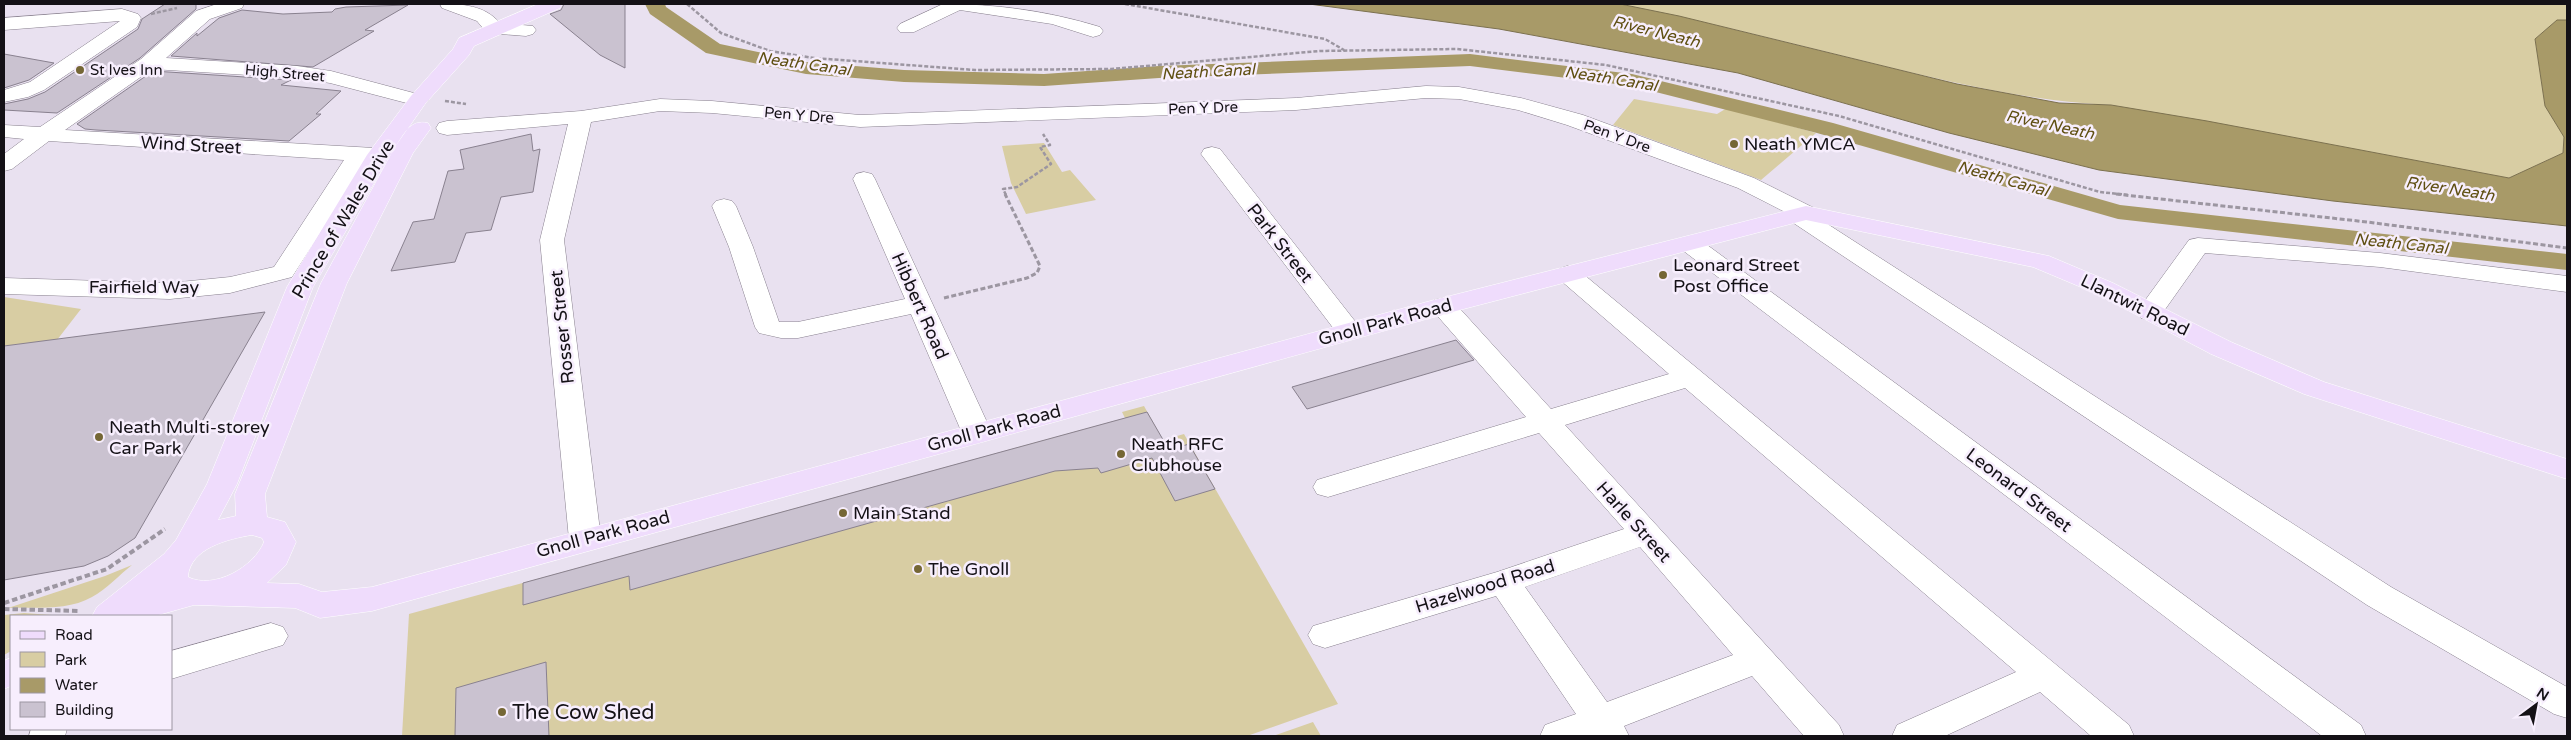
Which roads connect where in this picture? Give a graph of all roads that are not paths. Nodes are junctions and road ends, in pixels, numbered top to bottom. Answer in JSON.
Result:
{"nodes":[{"id":1,"x":227,"y":4,"type":"edge"},
{"id":2,"x":449,"y":4,"type":"edge"},
{"id":3,"x":553,"y":4,"type":"edge"},
{"id":4,"x":958,"y":4,"type":"edge"},
{"id":5,"x":4,"y":24,"type":"edge"},
{"id":6,"x":907,"y":28,"type":"dead end"},
{"id":7,"x":494,"y":29,"type":"junction"},
{"id":8,"x":526,"y":30,"type":"dead end"},
{"id":9,"x":1093,"y":30,"type":"dead end"},
{"id":10,"x":148,"y":63,"type":"junction"},
{"id":11,"x":4,"y":96,"type":"edge"},
{"id":12,"x":418,"y":100,"type":"junction"},
{"id":13,"x":581,"y":117,"type":"junction"},
{"id":14,"x":447,"y":128,"type":"dead end"},
{"id":15,"x":4,"y":131,"type":"edge"},
{"id":16,"x":45,"y":134,"type":"junction"},
{"id":17,"x":1212,"y":154,"type":"dead end"},
{"id":18,"x":368,"y":155,"type":"junction"},
{"id":19,"x":4,"y":164,"type":"edge"},
{"id":20,"x":864,"y":178,"type":"dead end"},
{"id":21,"x":724,"y":206,"type":"dead end"},
{"id":22,"x":1802,"y":214,"type":"junction"},
{"id":23,"x":1690,"y":244,"type":"junction"},
{"id":24,"x":1568,"y":274,"type":"junction"},
{"id":25,"x":292,"y":279,"type":"junction"},
{"id":26,"x":2567,"y":284,"type":"edge"},
{"id":27,"x":4,"y":286,"type":"edge"},
{"id":28,"x":920,"y":304,"type":"junction"},
{"id":29,"x":1443,"y":306,"type":"junction"},
{"id":30,"x":2150,"y":312,"type":"junction"},
{"id":31,"x":1349,"y":331,"type":"junction"},
{"id":32,"x":1690,"y":377,"type":"junction"},
{"id":33,"x":1544,"y":420,"type":"junction"},
{"id":34,"x":977,"y":433,"type":"junction"},
{"id":35,"x":2567,"y":469,"type":"edge"},
{"id":36,"x":1328,"y":488,"type":"dead end"},
{"id":37,"x":252,"y":524,"type":"junction"},
{"id":38,"x":1644,"y":534,"type":"junction"},
{"id":39,"x":585,"y":539,"type":"junction"},
{"id":40,"x":176,"y":546,"type":"junction"},
{"id":41,"x":275,"y":558,"type":"junction"},
{"id":42,"x":1504,"y":582,"type":"junction"},
{"id":43,"x":200,"y":594,"type":"junction"},
{"id":44,"x":299,"y":596,"type":"junction"},
{"id":45,"x":102,"y":615,"type":"edge"},
{"id":46,"x":1325,"y":635,"type":"dead end"},
{"id":47,"x":271,"y":636,"type":"dead end"},
{"id":48,"x":1759,"y":659,"type":"junction"},
{"id":49,"x":172,"y":665,"type":"edge"},
{"id":50,"x":2044,"y":675,"type":"junction"},
{"id":51,"x":2567,"y":704,"type":"edge"},
{"id":52,"x":1605,"y":728,"type":"edge"},
{"id":53,"x":1558,"y":736,"type":"edge"},
{"id":54,"x":1826,"y":736,"type":"edge"},
{"id":55,"x":1910,"y":736,"type":"edge"},
{"id":56,"x":2116,"y":736,"type":"edge"},
{"id":57,"x":2348,"y":736,"type":"edge"}],
"edges":[{"from":1,"to":10,"type":"street"},
{"from":2,"to":7,"type":"street"},
{"from":3,"to":7,"type":"main road","name":"Prince of Wales Drive"},
{"from":4,"to":6,"type":"street"},
{"from":4,"to":9,"type":"street"},
{"from":5,"to":11,"type":"street"},
{"from":7,"to":8,"type":"street"},
{"from":7,"to":12,"type":"main road","name":"Prince of Wales Drive"},
{"from":7,"to":37,"type":"main road","name":"Prince of Wales Drive"},
{"from":10,"to":12,"type":"street","name":"High Street"},
{"from":10,"to":16,"type":"street"},
{"from":12,"to":18,"type":"main road","name":"Prince of Wales Drive"},
{"from":13,"to":14,"type":"street","name":"Pen Y Dre"},
{"from":13,"to":22,"type":"street","name":"Pen Y Dre"},
{"from":13,"to":39,"type":"street","name":"Rosser Street"},
{"from":15,"to":16,"type":"street","name":"Wind Street"},
{"from":16,"to":18,"type":"street","name":"Wind Street"},
{"from":16,"to":19,"type":"street"},
{"from":17,"to":31,"type":"street","name":"Park Street"},
{"from":18,"to":25,"type":"street"},
{"from":18,"to":25,"type":"main road","name":"Prince of Wales Drive"},
{"from":20,"to":28,"type":"street","name":"Hibbert Road"},
{"from":21,"to":28,"type":"street"},
{"from":22,"to":23,"type":"main road","name":"Llantwit Road"},
{"from":22,"to":30,"type":"main road","name":"Llantwit Road"},
{"from":22,"to":51,"type":"street","name":"Pen Y Dre"},
{"from":23,"to":24,"type":"main road","name":"Gnoll Park Road"},
{"from":23,"to":57,"type":"street","name":"Leonard Street"},
{"from":24,"to":29,"type":"main road","name":"Gnoll Park Road"},
{"from":24,"to":32,"type":"street"},
{"from":25,"to":27,"type":"street","name":"Fairfield Way"},
{"from":25,"to":40,"type":"main road","name":"Prince of Wales Drive"},
{"from":26,"to":30,"type":"street"},
{"from":28,"to":34,"type":"street","name":"Hibbert Road"},
{"from":29,"to":31,"type":"main road","name":"Gnoll Park Road"},
{"from":29,"to":33,"type":"street","name":"Harle Street"},
{"from":30,"to":35,"type":"main road","name":"Llantwit Road"},
{"from":31,"to":34,"type":"main road","name":"Gnoll Park Road"},
{"from":32,"to":33,"type":"street"},
{"from":32,"to":50,"type":"street"},
{"from":33,"to":36,"type":"street"},
{"from":33,"to":38,"type":"street","name":"Harle Street"},
{"from":34,"to":39,"type":"main road","name":"Gnoll Park Road"},
{"from":37,"to":40,"type":"main road"},
{"from":37,"to":41,"type":"main road"},
{"from":38,"to":42,"type":"street","name":"Hazelwood Road"},
{"from":38,"to":48,"type":"street","name":"Harle Street"},
{"from":39,"to":44,"type":"main road","name":"Gnoll Park Road"},
{"from":40,"to":43,"type":"main road"},
{"from":40,"to":45,"type":"main road"},
{"from":41,"to":43,"type":"main road"},
{"from":41,"to":44,"type":"main road"},
{"from":42,"to":46,"type":"street","name":"Hazelwood Road"},
{"from":42,"to":52,"type":"street"},
{"from":43,"to":44,"type":"main road","name":"Gnoll Park Road"},
{"from":43,"to":45,"type":"main road","name":"Gnoll Park Road"},
{"from":47,"to":49,"type":"street"},
{"from":48,"to":52,"type":"street"},
{"from":48,"to":54,"type":"street","name":"Harle Street"},
{"from":50,"to":55,"type":"street"},
{"from":50,"to":56,"type":"street"},
{"from":52,"to":53,"type":"street"}]}
